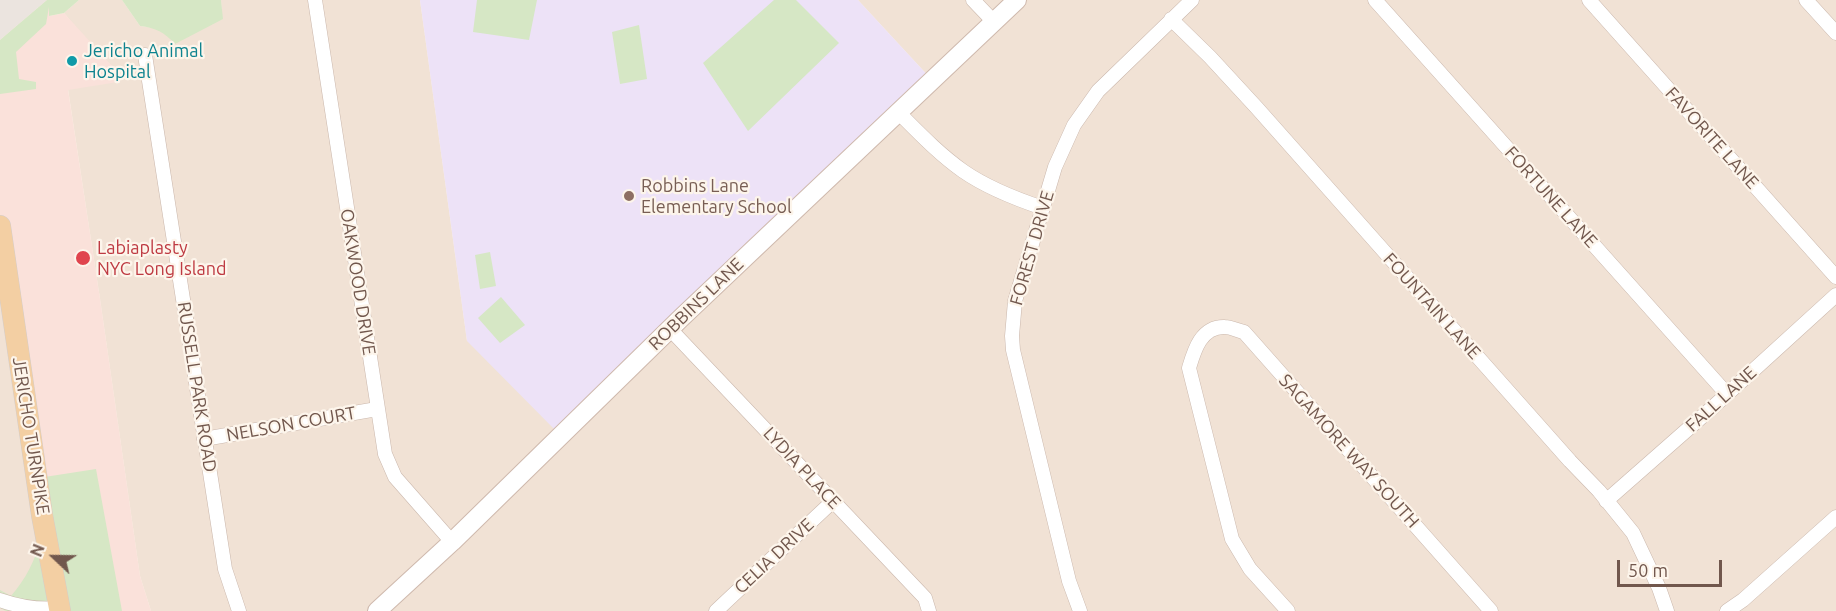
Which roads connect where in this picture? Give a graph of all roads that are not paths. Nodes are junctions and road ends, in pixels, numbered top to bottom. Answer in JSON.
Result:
{"nodes":[{"id":1,"x":315,"y":0,"type":"edge"},
{"id":2,"x":973,"y":0,"type":"edge"},
{"id":3,"x":1017,"y":0,"type":"edge"},
{"id":4,"x":1192,"y":0,"type":"edge"},
{"id":5,"x":1375,"y":0,"type":"edge"},
{"id":6,"x":1589,"y":0,"type":"edge"},
{"id":7,"x":1806,"y":0,"type":"edge"},
{"id":8,"x":1171,"y":19,"type":"junction"},
{"id":9,"x":994,"y":22,"type":"junction"},
{"id":10,"x":1836,"y":33,"type":"edge"},
{"id":11,"x":146,"y":55,"type":"dead end"},
{"id":12,"x":898,"y":112,"type":"junction"},
{"id":13,"x":1043,"y":208,"type":"junction"},
{"id":14,"x":0,"y":226,"type":"edge"},
{"id":15,"x":1836,"y":277,"type":"edge"},
{"id":16,"x":1836,"y":296,"type":"edge"},
{"id":17,"x":670,"y":328,"type":"junction"},
{"id":18,"x":1726,"y":393,"type":"junction"},
{"id":19,"x":377,"y":410,"type":"junction"},
{"id":20,"x":204,"y":439,"type":"junction"},
{"id":21,"x":833,"y":501,"type":"junction"},
{"id":22,"x":1606,"y":501,"type":"junction"},
{"id":23,"x":1836,"y":517,"type":"edge"},
{"id":24,"x":452,"y":542,"type":"junction"},
{"id":25,"x":0,"y":600,"type":"edge"},
{"id":26,"x":383,"y":609,"type":"edge"},
{"id":27,"x":59,"y":610,"type":"edge"},
{"id":28,"x":239,"y":611,"type":"edge"},
{"id":29,"x":716,"y":611,"type":"edge"},
{"id":30,"x":929,"y":611,"type":"edge"},
{"id":31,"x":1080,"y":611,"type":"edge"},
{"id":32,"x":1288,"y":611,"type":"edge"},
{"id":33,"x":1491,"y":611,"type":"edge"},
{"id":34,"x":1667,"y":611,"type":"edge"},
{"id":35,"x":1727,"y":611,"type":"edge"}],
"edges":[{"from":1,"to":19,"type":"street","name":"OAKWOOD DRIVE"},
{"from":2,"to":9,"type":"street"},
{"from":3,"to":9,"type":"street","name":"ROBBINS LANE"},
{"from":4,"to":8,"type":"street","name":"FOREST DRIVE"},
{"from":5,"to":18,"type":"street","name":"FORTUNE LANE"},
{"from":6,"to":15,"type":"street","name":"FAVORITE LANE"},
{"from":7,"to":10,"type":"street"},
{"from":8,"to":13,"type":"street","name":"FOREST DRIVE"},
{"from":8,"to":22,"type":"street","name":"FOUNTAIN LANE"},
{"from":9,"to":12,"type":"street","name":"ROBBINS LANE"},
{"from":11,"to":20,"type":"street","name":"RUSSELL PARK ROAD"},
{"from":12,"to":13,"type":"street"},
{"from":12,"to":17,"type":"street","name":"ROBBINS LANE"},
{"from":13,"to":31,"type":"street","name":"FOREST DRIVE"},
{"from":14,"to":27,"type":"main road","name":"JERICHO TURNPIKE"},
{"from":16,"to":18,"type":"street","name":"FALL LANE"},
{"from":17,"to":21,"type":"street","name":"LYDIA PLACE"},
{"from":17,"to":24,"type":"street","name":"ROBBINS LANE"},
{"from":18,"to":22,"type":"street","name":"FALL LANE"},
{"from":19,"to":20,"type":"street","name":"NELSON COURT"},
{"from":19,"to":24,"type":"street","name":"OAKWOOD DRIVE"},
{"from":20,"to":28,"type":"street","name":"RUSSELL PARK ROAD"},
{"from":21,"to":29,"type":"street","name":"CELIA DRIVE"},
{"from":21,"to":30,"type":"street","name":"LYDIA PLACE"},
{"from":22,"to":34,"type":"street","name":"FOUNTAIN LANE"},
{"from":23,"to":35,"type":"street"},
{"from":24,"to":26,"type":"street","name":"ROBBINS LANE"},
{"from":25,"to":27,"type":"street"},
{"from":32,"to":33,"type":"street","name":"SAGAMORE WAY SOUTH"}]}
